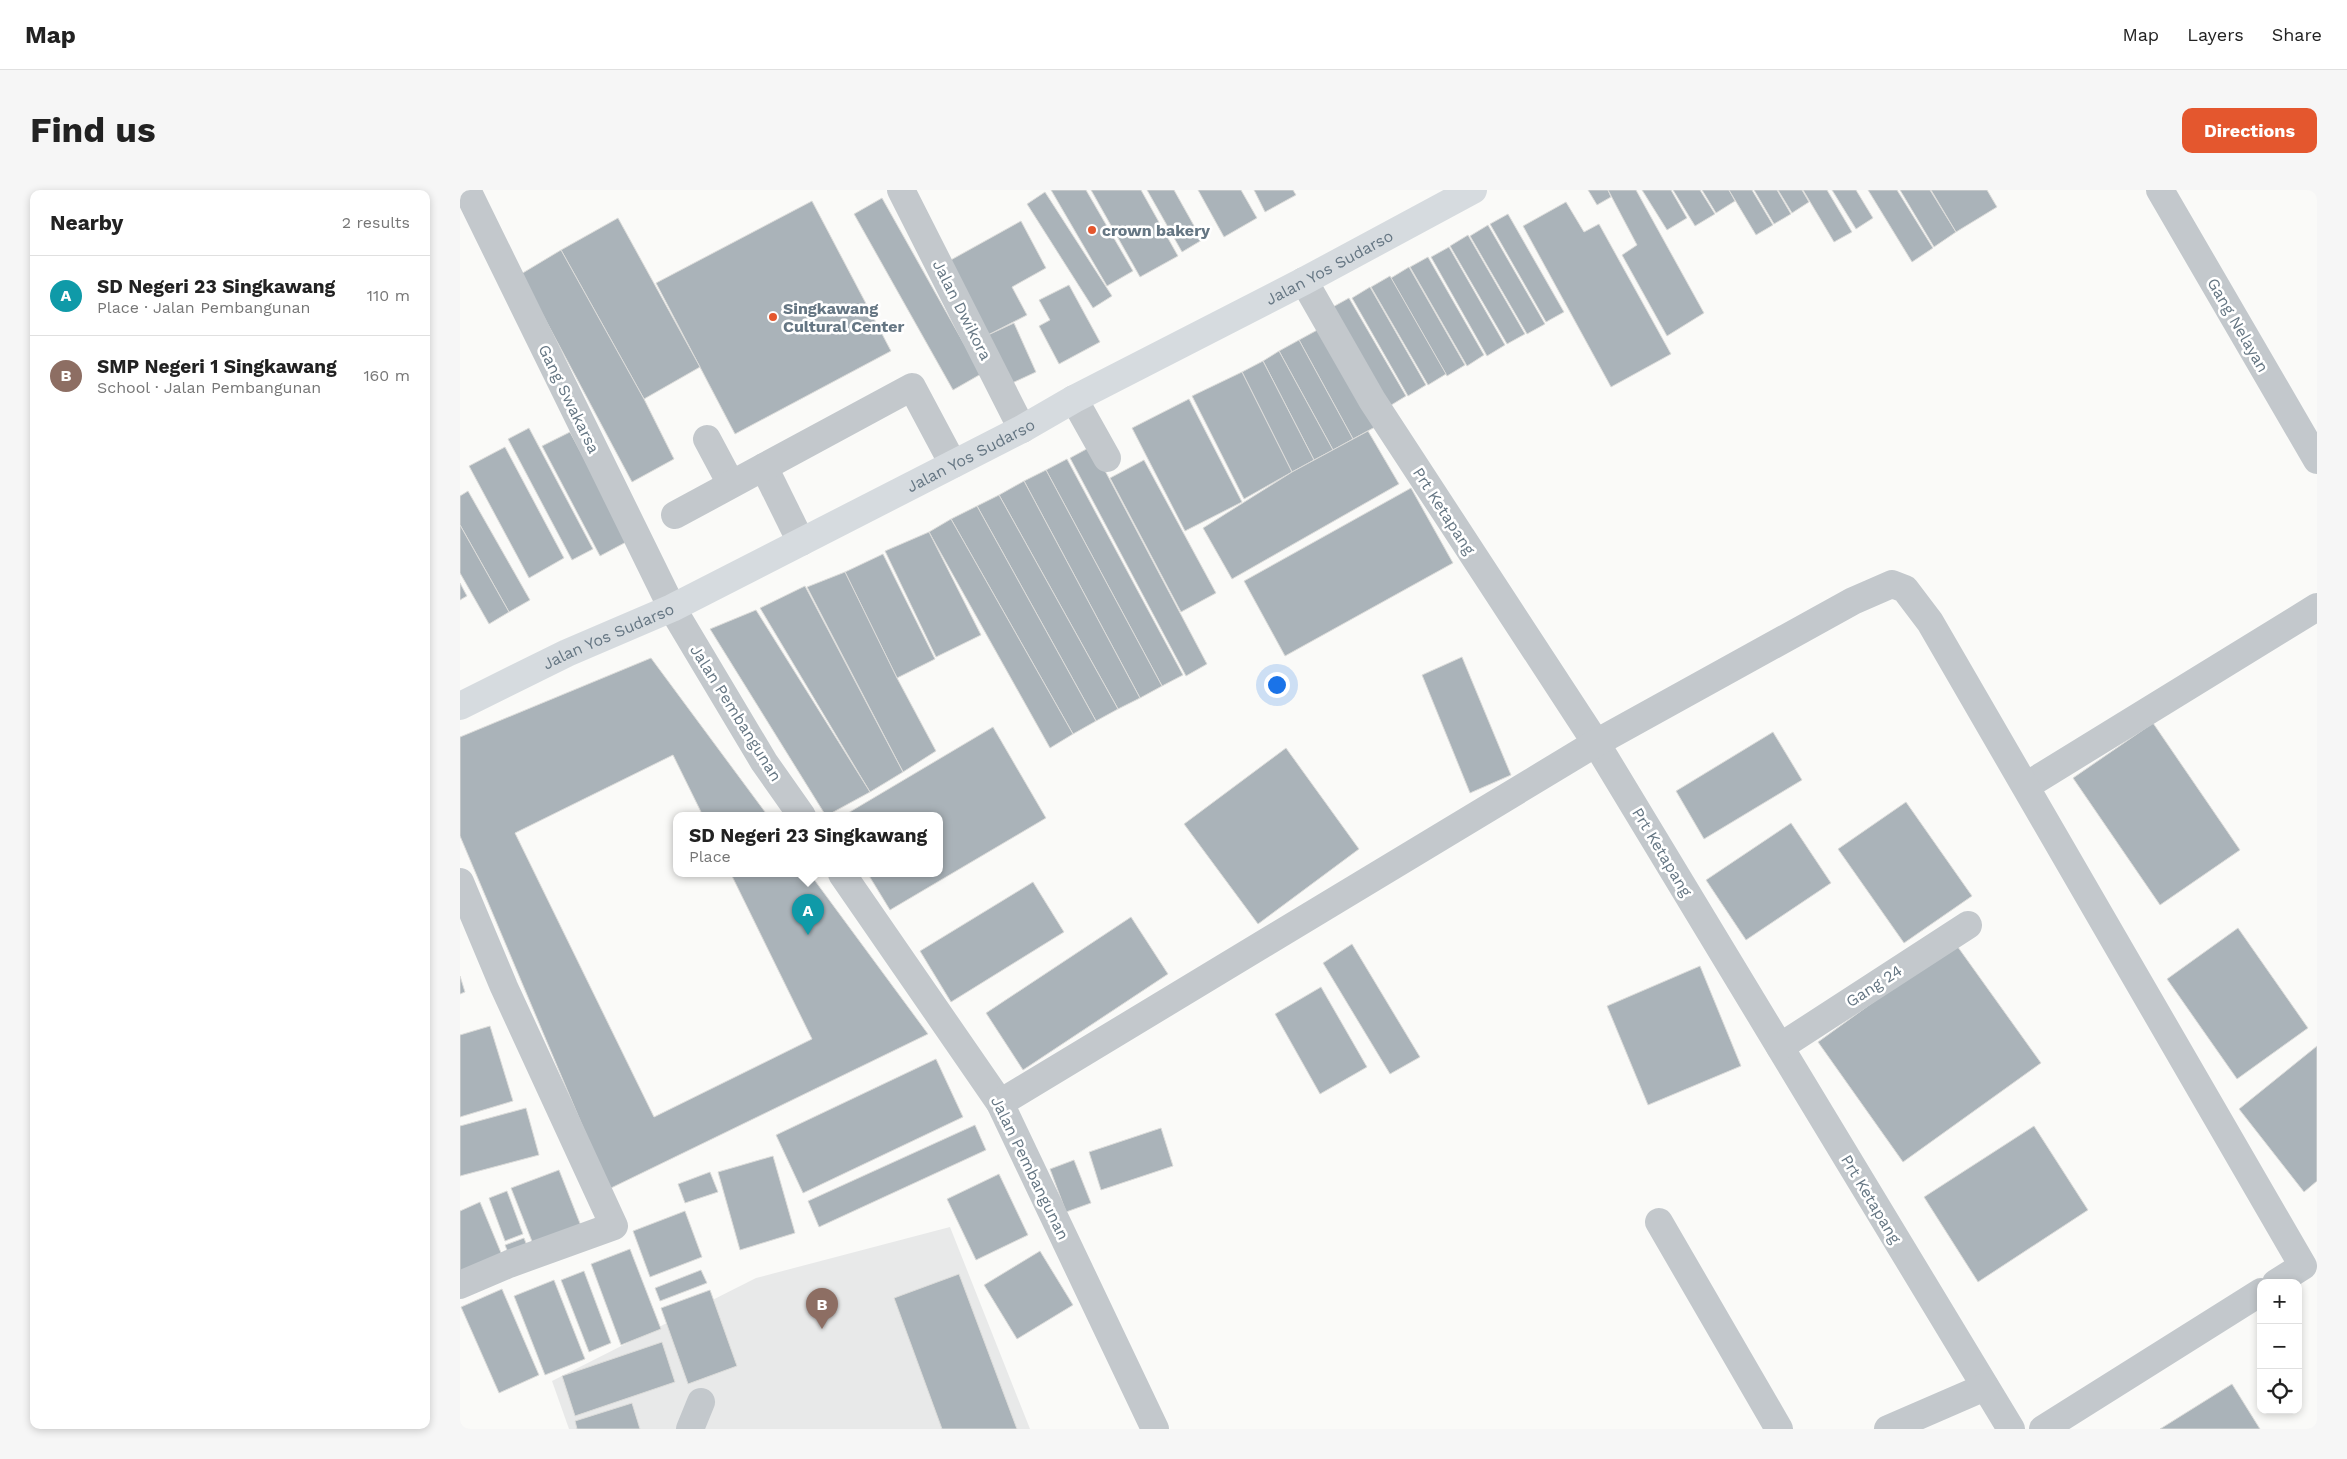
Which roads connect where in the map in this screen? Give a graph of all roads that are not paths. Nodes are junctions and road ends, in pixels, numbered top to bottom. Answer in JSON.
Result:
{"nodes":[{"id":1,"x":467,"y":190,"type":"edge"},
{"id":2,"x":901,"y":190,"type":"edge"},
{"id":3,"x":1473,"y":190,"type":"edge"},
{"id":4,"x":2160,"y":190,"type":"edge"},
{"id":5,"x":1304,"y":280,"type":"junction"},
{"id":6,"x":1074,"y":399,"type":"junction"},
{"id":7,"x":1022,"y":430,"type":"junction"},
{"id":8,"x":707,"y":439,"type":"dead end"},
{"id":9,"x":1107,"y":458,"type":"dead end"},
{"id":10,"x":2317,"y":460,"type":"edge"},
{"id":11,"x":954,"y":464,"type":"junction"},
{"id":12,"x":764,"y":467,"type":"junction"},
{"id":13,"x":731,"y":484,"type":"junction"},
{"id":14,"x":675,"y":515,"type":"dead end"},
{"id":15,"x":801,"y":542,"type":"junction"},
{"id":16,"x":2317,"y":607,"type":"edge"},
{"id":17,"x":672,"y":608,"type":"junction"},
{"id":18,"x":460,"y":706,"type":"edge"},
{"id":19,"x":1596,"y":743,"type":"junction"},
{"id":20,"x":2026,"y":786,"type":"junction"},
{"id":21,"x":799,"y":812,"type":"edge"},
{"id":22,"x":844,"y":877,"type":"edge"},
{"id":23,"x":460,"y":882,"type":"edge"},
{"id":24,"x":1968,"y":925,"type":"dead end"},
{"id":25,"x":1780,"y":1047,"type":"junction"},
{"id":26,"x":1000,"y":1103,"type":"junction"},
{"id":27,"x":1659,"y":1222,"type":"dead end"},
{"id":28,"x":2310,"y":1262,"type":"edge"},
{"id":29,"x":2282,"y":1279,"type":"edge"},
{"id":30,"x":460,"y":1284,"type":"edge"},
{"id":31,"x":2257,"y":1295,"type":"edge"},
{"id":32,"x":1985,"y":1387,"type":"junction"},
{"id":33,"x":701,"y":1402,"type":"dead end"},
{"id":34,"x":690,"y":1429,"type":"edge"},
{"id":35,"x":1155,"y":1429,"type":"edge"},
{"id":36,"x":1779,"y":1429,"type":"edge"},
{"id":37,"x":1888,"y":1429,"type":"edge"},
{"id":38,"x":2011,"y":1429,"type":"edge"},
{"id":39,"x":2043,"y":1429,"type":"edge"}],
"edges":[{"from":1,"to":17,"type":"street","name":"Gang Swakarsa"},
{"from":2,"to":7,"type":"street","name":"Jalan Dwikora"},
{"from":3,"to":5,"type":"main road","name":"Jalan Yos Sudarso"},
{"from":4,"to":10,"type":"street","name":"Gang Nelayan"},
{"from":5,"to":6,"type":"main road","name":"Jalan Yos Sudarso"},
{"from":5,"to":19,"type":"street","name":"Prt Ketapang"},
{"from":6,"to":7,"type":"main road","name":"Jalan Yos Sudarso"},
{"from":6,"to":9,"type":"street"},
{"from":7,"to":11,"type":"main road","name":"Jalan Yos Sudarso"},
{"from":8,"to":13,"type":"street"},
{"from":11,"to":12,"type":"street"},
{"from":11,"to":15,"type":"main road","name":"Jalan Yos Sudarso"},
{"from":12,"to":13,"type":"street"},
{"from":12,"to":15,"type":"street"},
{"from":13,"to":14,"type":"street"},
{"from":15,"to":17,"type":"main road","name":"Jalan Yos Sudarso"},
{"from":16,"to":20,"type":"street"},
{"from":17,"to":18,"type":"main road","name":"Jalan Yos Sudarso"},
{"from":17,"to":21,"type":"street","name":"Jalan Pembangunan"},
{"from":19,"to":20,"type":"street"},
{"from":19,"to":25,"type":"street","name":"Prt Ketapang"},
{"from":19,"to":26,"type":"street"},
{"from":20,"to":28,"type":"street"},
{"from":22,"to":26,"type":"street","name":"Jalan Pembangunan"},
{"from":23,"to":30,"type":"street"},
{"from":24,"to":25,"type":"street","name":"Gang 24"},
{"from":25,"to":32,"type":"street","name":"Prt Ketapang"},
{"from":26,"to":35,"type":"street","name":"Jalan Pembangunan"},
{"from":27,"to":36,"type":"street"},
{"from":28,"to":29,"type":"street"},
{"from":31,"to":39,"type":"street"},
{"from":32,"to":37,"type":"street"},
{"from":32,"to":38,"type":"street","name":"Prt Ketapang"},
{"from":33,"to":34,"type":"street"}]}
